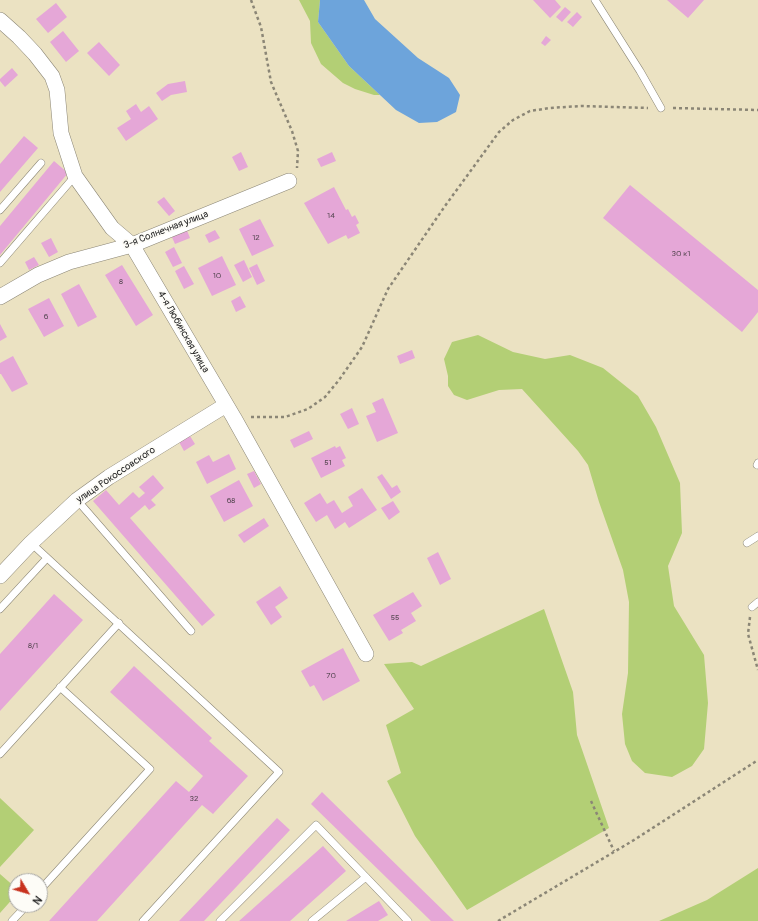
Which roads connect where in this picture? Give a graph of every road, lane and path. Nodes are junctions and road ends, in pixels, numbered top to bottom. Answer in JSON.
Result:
{"nodes":[{"id":1,"x":251,"y":0,"type":"edge"},
{"id":2,"x":595,"y":0,"type":"edge"},
{"id":3,"x":0,"y":20,"type":"edge"},
{"id":4,"x":661,"y":108,"type":"junction"},
{"id":5,"x":758,"y":110,"type":"edge"},
{"id":6,"x":40,"y":163,"type":"dead end"},
{"id":7,"x":75,"y":176,"type":"junction"},
{"id":8,"x":289,"y":181,"type":"joint"},
{"id":9,"x":0,"y":210,"type":"edge"},
{"id":10,"x":132,"y":245,"type":"junction"},
{"id":11,"x":0,"y":263,"type":"edge"},
{"id":12,"x":0,"y":297,"type":"edge"},
{"id":13,"x":226,"y":405,"type":"junction"},
{"id":14,"x":234,"y":418,"type":"junction"},
{"id":15,"x":77,"y":500,"type":"junction"},
{"id":16,"x":758,"y":536,"type":"edge"},
{"id":17,"x":31,"y":543,"type":"junction"},
{"id":18,"x":747,"y":543,"type":"dead end"},
{"id":19,"x":47,"y":558,"type":"junction"},
{"id":20,"x":0,"y":576,"type":"edge"},
{"id":21,"x":755,"y":604,"type":"edge"},
{"id":22,"x":0,"y":610,"type":"edge"},
{"id":23,"x":119,"y":623,"type":"junction"},
{"id":24,"x":191,"y":631,"type":"dead end"},
{"id":25,"x":366,"y":654,"type":"dead end"},
{"id":26,"x":758,"y":670,"type":"edge"},
{"id":27,"x":60,"y":687,"type":"junction"},
{"id":28,"x":0,"y":754,"type":"edge"},
{"id":29,"x":758,"y":760,"type":"edge"},
{"id":30,"x":591,"y":801,"type":"dead end"},
{"id":31,"x":614,"y":851,"type":"junction"},
{"id":32,"x":366,"y":878,"type":"junction"},
{"id":33,"x":48,"y":881,"type":"edge"},
{"id":34,"x":20,"y":913,"type":"edge"},
{"id":35,"x":12,"y":921,"type":"edge"},
{"id":36,"x":143,"y":921,"type":"edge"},
{"id":37,"x":220,"y":921,"type":"edge"},
{"id":38,"x":312,"y":921,"type":"edge"},
{"id":39,"x":408,"y":921,"type":"edge"},
{"id":40,"x":498,"y":921,"type":"edge"}],
"edges":[{"from":1,"to":8,"type":"path"},
{"from":2,"to":4,"type":"lane"},
{"from":3,"to":7,"type":"street","name":"4-я Любинская улица"},
{"from":4,"to":5,"type":"path"},
{"from":4,"to":14,"type":"path"},
{"from":6,"to":9,"type":"lane"},
{"from":7,"to":10,"type":"street","name":"4-я Любинская улица"},
{"from":7,"to":11,"type":"lane"},
{"from":8,"to":10,"type":"street","name":"3-я Солнечная улица"},
{"from":10,"to":12,"type":"street","name":"3-я Солнечная улица"},
{"from":10,"to":13,"type":"street","name":"4-я Любинская улица"},
{"from":13,"to":14,"type":"street","name":"4-я Любинская улица"},
{"from":13,"to":15,"type":"street","name":"улица Рокоссовского"},
{"from":14,"to":25,"type":"street","name":"4-я Любинская улица"},
{"from":15,"to":17,"type":"street","name":"улица Рокоссовского"},
{"from":15,"to":24,"type":"lane"},
{"from":16,"to":18,"type":"lane"},
{"from":17,"to":19,"type":"lane"},
{"from":17,"to":20,"type":"street","name":"улица Рокоссовского"},
{"from":19,"to":22,"type":"lane"},
{"from":19,"to":23,"type":"lane"},
{"from":21,"to":26,"type":"path"},
{"from":23,"to":27,"type":"lane"},
{"from":23,"to":36,"type":"lane"},
{"from":27,"to":28,"type":"lane"},
{"from":27,"to":33,"type":"lane"},
{"from":29,"to":31,"type":"path"},
{"from":30,"to":31,"type":"path"},
{"from":31,"to":40,"type":"path"},
{"from":32,"to":37,"type":"lane"},
{"from":32,"to":38,"type":"lane"},
{"from":32,"to":39,"type":"lane"},
{"from":34,"to":35,"type":"lane"}]}
